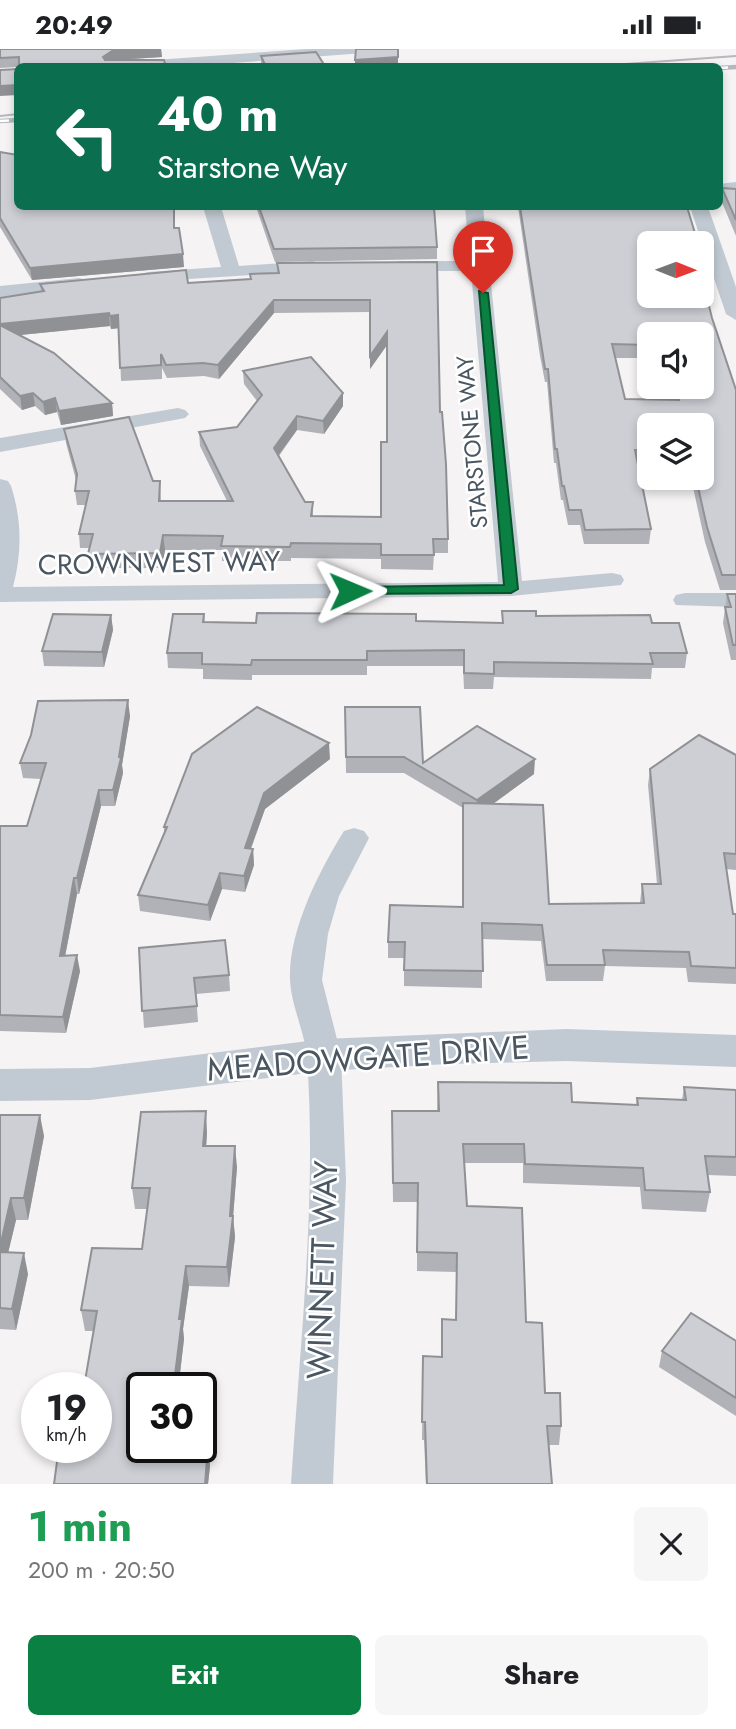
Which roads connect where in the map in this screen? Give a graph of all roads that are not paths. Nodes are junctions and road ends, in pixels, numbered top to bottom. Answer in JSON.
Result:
{"nodes":[{"id":1,"x":364,"y":49,"type":"edge"},
{"id":2,"x":330,"y":50,"type":"edge"},
{"id":3,"x":177,"y":56,"type":"edge"},
{"id":4,"x":136,"y":63,"type":"edge"},
{"id":5,"x":213,"y":210,"type":"edge"},
{"id":6,"x":474,"y":210,"type":"edge"},
{"id":7,"x":700,"y":210,"type":"edge"},
{"id":8,"x":329,"y":266,"type":"edge"},
{"id":9,"x":384,"y":266,"type":"edge"},
{"id":10,"x":480,"y":266,"type":"junction"},
{"id":11,"x":231,"y":270,"type":"junction"},
{"id":12,"x":123,"y":280,"type":"edge"},
{"id":13,"x":96,"y":283,"type":"edge"},
{"id":14,"x":0,"y":292,"type":"edge"},
{"id":15,"x":736,"y":314,"type":"edge"},
{"id":16,"x":178,"y":414,"type":"dead end"},
{"id":17,"x":0,"y":445,"type":"edge"},
{"id":18,"x":0,"y":486,"type":"edge"},
{"id":19,"x":612,"y":580,"type":"dead end"},
{"id":20,"x":511,"y":589,"type":"junction"},
{"id":21,"x":0,"y":593,"type":"edge"},
{"id":22,"x":685,"y":600,"type":"dead end"},
{"id":23,"x":736,"y":600,"type":"edge"},
{"id":24,"x":354,"y":838,"type":"dead end"},
{"id":25,"x":736,"y":1051,"type":"edge"},
{"id":26,"x":324,"y":1055,"type":"junction"},
{"id":27,"x":0,"y":1085,"type":"edge"},
{"id":28,"x":312,"y":1484,"type":"edge"}],
"edges":[{"from":1,"to":2,"type":"street"},
{"from":2,"to":3,"type":"street"},
{"from":3,"to":4,"type":"street"},
{"from":5,"to":11,"type":"street"},
{"from":6,"to":10,"type":"street","name":"STARSTONE WAY"},
{"from":7,"to":15,"type":"street"},
{"from":8,"to":11,"type":"street"},
{"from":9,"to":10,"type":"street"},
{"from":10,"to":20,"type":"street","name":"STARSTONE WAY"},
{"from":11,"to":12,"type":"street"},
{"from":13,"to":14,"type":"street"},
{"from":16,"to":17,"type":"street"},
{"from":18,"to":21,"type":"street"},
{"from":19,"to":20,"type":"street","name":"CROWNWEST WAY"},
{"from":20,"to":21,"type":"street","name":"CROWNWEST WAY"},
{"from":22,"to":23,"type":"street"},
{"from":24,"to":26,"type":"street","name":"WINNETT WAY"},
{"from":25,"to":26,"type":"street","name":"MEADOWGATE DRIVE"},
{"from":26,"to":27,"type":"street","name":"MEADOWGATE DRIVE"},
{"from":26,"to":28,"type":"street","name":"WINNETT WAY"}]}
